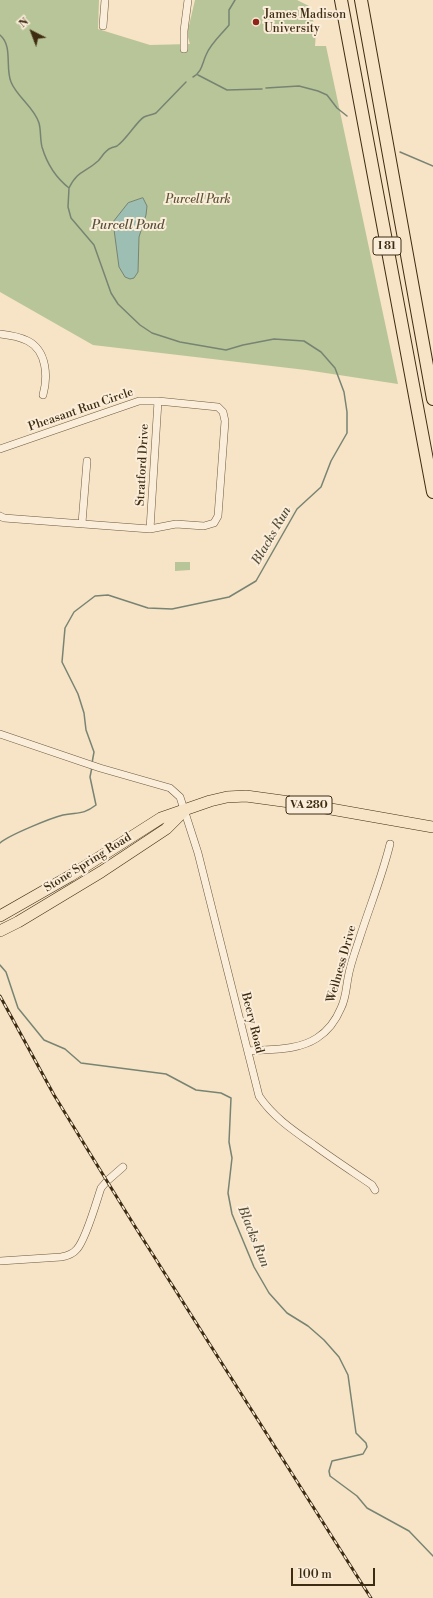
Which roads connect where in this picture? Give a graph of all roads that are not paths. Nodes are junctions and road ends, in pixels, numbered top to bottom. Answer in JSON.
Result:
{"nodes":[{"id":1,"x":105,"y":0,"type":"edge"},
{"id":2,"x":188,"y":0,"type":"edge"},
{"id":3,"x":341,"y":0,"type":"edge"},
{"id":4,"x":361,"y":0,"type":"edge"},
{"id":5,"x":103,"y":26,"type":"dead end"},
{"id":6,"x":184,"y":49,"type":"dead end"},
{"id":7,"x":0,"y":334,"type":"edge"},
{"id":8,"x":43,"y":395,"type":"dead end"},
{"id":9,"x":433,"y":399,"type":"edge"},
{"id":10,"x":158,"y":401,"type":"junction"},
{"id":11,"x":0,"y":449,"type":"edge"},
{"id":12,"x":87,"y":461,"type":"dead end"},
{"id":13,"x":433,"y":492,"type":"edge"},
{"id":14,"x":0,"y":516,"type":"edge"},
{"id":15,"x":82,"y":524,"type":"junction"},
{"id":16,"x":150,"y":529,"type":"junction"},
{"id":17,"x":0,"y":734,"type":"edge"},
{"id":18,"x":185,"y":810,"type":"junction"},
{"id":19,"x":433,"y":827,"type":"edge"},
{"id":20,"x":390,"y":844,"type":"dead end"},
{"id":21,"x":0,"y":916,"type":"edge"},
{"id":22,"x":0,"y":931,"type":"edge"},
{"id":23,"x":248,"y":1051,"type":"junction"},
{"id":24,"x":123,"y":1167,"type":"dead end"},
{"id":25,"x":375,"y":1190,"type":"dead end"},
{"id":26,"x":0,"y":1261,"type":"edge"}],
"edges":[{"from":1,"to":5,"type":"street"},
{"from":2,"to":6,"type":"street"},
{"from":3,"to":13,"type":"highway","number":"I 81"},
{"from":4,"to":9,"type":"highway","number":"I 81"},
{"from":7,"to":8,"type":"street"},
{"from":10,"to":11,"type":"street","name":"Pheasant Run Circle"},
{"from":10,"to":16,"type":"street","name":"Stratford Drive"},
{"from":10,"to":16,"type":"street","name":"Pheasant Run Circle"},
{"from":12,"to":15,"type":"street"},
{"from":14,"to":15,"type":"street","name":"Pheasant Run Circle"},
{"from":15,"to":16,"type":"street","name":"Pheasant Run Circle"},
{"from":17,"to":18,"type":"street"},
{"from":18,"to":19,"type":"main road","name":"Stone Spring Road","number":"VA 280"},
{"from":18,"to":21,"type":"main road","name":"Stone Spring Road","number":"VA 280"},
{"from":18,"to":22,"type":"main road","name":"Stone Spring Road","number":"VA 280"},
{"from":18,"to":23,"type":"street","name":"Beery Road"},
{"from":20,"to":23,"type":"street","name":"Wellness Drive"},
{"from":23,"to":25,"type":"street","name":"Beery Road"},
{"from":24,"to":26,"type":"street"}]}
